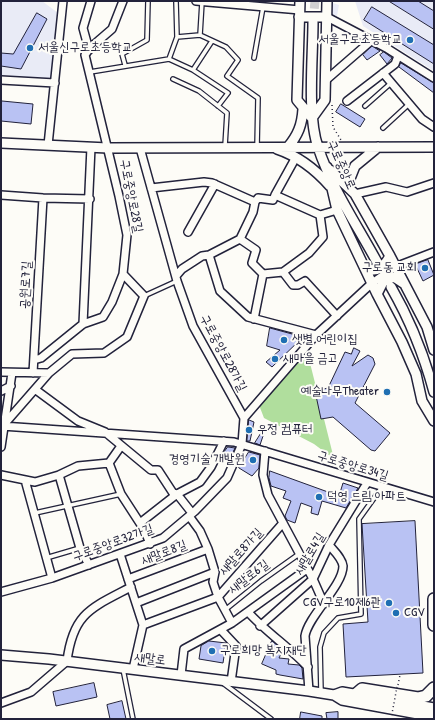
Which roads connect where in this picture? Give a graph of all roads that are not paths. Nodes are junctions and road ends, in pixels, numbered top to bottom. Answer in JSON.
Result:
{"nodes":[{"id":1,"x":63,"y":1,"type":"edge"},
{"id":2,"x":91,"y":1,"type":"edge"},
{"id":3,"x":123,"y":1,"type":"edge"},
{"id":4,"x":148,"y":1,"type":"edge"},
{"id":5,"x":176,"y":1,"type":"edge"},
{"id":6,"x":200,"y":1,"type":"edge"},
{"id":7,"x":327,"y":1,"type":"edge"},
{"id":8,"x":228,"y":2,"type":"edge"},
{"id":9,"x":263,"y":4,"type":"edge"},
{"id":10,"x":300,"y":9,"type":"edge"},
{"id":11,"x":327,"y":17,"type":"junction"},
{"id":12,"x":314,"y":22,"type":"tunnel mouth"},
{"id":13,"x":200,"y":35,"type":"junction"},
{"id":14,"x":177,"y":37,"type":"junction"},
{"id":15,"x":212,"y":40,"type":"junction"},
{"id":16,"x":372,"y":40,"type":"junction"},
{"id":17,"x":89,"y":50,"type":"junction"},
{"id":18,"x":398,"y":56,"type":"junction"},
{"id":19,"x":254,"y":58,"type":"dead end"},
{"id":20,"x":169,"y":59,"type":"junction"},
{"id":21,"x":125,"y":65,"type":"junction"},
{"id":22,"x":193,"y":70,"type":"junction"},
{"id":23,"x":90,"y":72,"type":"junction"},
{"id":24,"x":383,"y":73,"type":"junction"},
{"id":25,"x":434,"y":78,"type":"edge"},
{"id":26,"x":173,"y":79,"type":"dead end"},
{"id":27,"x":1,"y":80,"type":"edge"},
{"id":28,"x":326,"y":80,"type":"junction"},
{"id":29,"x":55,"y":83,"type":"junction"},
{"id":30,"x":391,"y":83,"type":"junction"},
{"id":31,"x":347,"y":101,"type":"dead end"},
{"id":32,"x":410,"y":104,"type":"junction"},
{"id":33,"x":218,"y":106,"type":"junction"},
{"id":34,"x":365,"y":106,"type":"dead end"},
{"id":35,"x":303,"y":109,"type":"junction"},
{"id":36,"x":312,"y":118,"type":"junction"},
{"id":37,"x":434,"y":127,"type":"edge"},
{"id":38,"x":383,"y":128,"type":"dead end"},
{"id":39,"x":1,"y":143,"type":"edge"},
{"id":40,"x":48,"y":145,"type":"junction"},
{"id":41,"x":1,"y":147,"type":"edge"},
{"id":42,"x":91,"y":147,"type":"junction"},
{"id":43,"x":225,"y":147,"type":"junction"},
{"id":44,"x":258,"y":147,"type":"junction"},
{"id":45,"x":288,"y":147,"type":"junction"},
{"id":46,"x":317,"y":147,"type":"junction"},
{"id":47,"x":378,"y":147,"type":"junction"},
{"id":48,"x":434,"y":147,"type":"edge"},
{"id":49,"x":108,"y":148,"type":"junction"},
{"id":50,"x":140,"y":148,"type":"junction"},
{"id":51,"x":272,"y":148,"type":"junction"},
{"id":52,"x":296,"y":157,"type":"junction"},
{"id":53,"x":326,"y":167,"type":"junction"},
{"id":54,"x":434,"y":183,"type":"edge"},
{"id":55,"x":215,"y":184,"type":"junction"},
{"id":56,"x":346,"y":186,"type":"junction"},
{"id":57,"x":151,"y":188,"type":"junction"},
{"id":58,"x":331,"y":188,"type":"junction"},
{"id":59,"x":355,"y":194,"type":"junction"},
{"id":60,"x":1,"y":195,"type":"edge"},
{"id":61,"x":275,"y":195,"type":"junction"},
{"id":62,"x":43,"y":198,"type":"junction"},
{"id":63,"x":90,"y":199,"type":"junction"},
{"id":64,"x":255,"y":202,"type":"junction"},
{"id":65,"x":337,"y":210,"type":"junction"},
{"id":66,"x":320,"y":215,"type":"junction"},
{"id":67,"x":188,"y":232,"type":"dead end"},
{"id":68,"x":240,"y":239,"type":"junction"},
{"id":69,"x":434,"y":252,"type":"edge"},
{"id":70,"x":209,"y":255,"type":"junction"},
{"id":71,"x":390,"y":256,"type":"junction"},
{"id":72,"x":377,"y":262,"type":"dead end"},
{"id":73,"x":364,"y":266,"type":"junction"},
{"id":74,"x":396,"y":267,"type":"junction"},
{"id":75,"x":283,"y":272,"type":"junction"},
{"id":76,"x":124,"y":274,"type":"junction"},
{"id":77,"x":263,"y":274,"type":"junction"},
{"id":78,"x":177,"y":279,"type":"junction"},
{"id":79,"x":372,"y":283,"type":"junction"},
{"id":80,"x":404,"y":284,"type":"junction"},
{"id":81,"x":391,"y":287,"type":"dead end"},
{"id":82,"x":376,"y":294,"type":"junction"},
{"id":83,"x":144,"y":296,"type":"junction"},
{"id":84,"x":336,"y":316,"type":"junction"},
{"id":85,"x":254,"y":319,"type":"junction"},
{"id":86,"x":83,"y":324,"type":"junction"},
{"id":87,"x":431,"y":326,"type":"edge"},
{"id":88,"x":316,"y":335,"type":"junction"},
{"id":89,"x":434,"y":350,"type":"edge"},
{"id":90,"x":34,"y":360,"type":"junction"},
{"id":91,"x":1,"y":372,"type":"edge"},
{"id":92,"x":12,"y":373,"type":"junction"},
{"id":93,"x":33,"y":373,"type":"junction"},
{"id":94,"x":49,"y":373,"type":"junction"},
{"id":95,"x":11,"y":386,"type":"junction"},
{"id":96,"x":36,"y":390,"type":"junction"},
{"id":97,"x":1,"y":391,"type":"edge"},
{"id":98,"x":434,"y":392,"type":"edge"},
{"id":99,"x":244,"y":418,"type":"junction"},
{"id":100,"x":434,"y":421,"type":"edge"},
{"id":101,"x":2,"y":427,"type":"edge"},
{"id":102,"x":105,"y":432,"type":"junction"},
{"id":103,"x":224,"y":441,"type":"junction"},
{"id":104,"x":242,"y":444,"type":"junction"},
{"id":105,"x":121,"y":446,"type":"junction"},
{"id":106,"x":1,"y":447,"type":"edge"},
{"id":107,"x":265,"y":451,"type":"junction"},
{"id":108,"x":109,"y":463,"type":"junction"},
{"id":109,"x":1,"y":475,"type":"edge"},
{"id":110,"x":59,"y":475,"type":"junction"},
{"id":111,"x":25,"y":480,"type":"junction"},
{"id":112,"x":367,"y":483,"type":"junction"},
{"id":113,"x":382,"y":487,"type":"junction"},
{"id":114,"x":121,"y":494,"type":"junction"},
{"id":115,"x":177,"y":494,"type":"junction"},
{"id":116,"x":434,"y":502,"type":"edge"},
{"id":117,"x":68,"y":507,"type":"junction"},
{"id":118,"x":34,"y":513,"type":"junction"},
{"id":119,"x":191,"y":515,"type":"junction"},
{"id":120,"x":140,"y":523,"type":"junction"},
{"id":121,"x":283,"y":523,"type":"junction"},
{"id":122,"x":150,"y":544,"type":"junction"},
{"id":123,"x":329,"y":545,"type":"junction"},
{"id":124,"x":80,"y":548,"type":"junction"},
{"id":125,"x":208,"y":548,"type":"junction"},
{"id":126,"x":120,"y":554,"type":"junction"},
{"id":127,"x":299,"y":554,"type":"junction"},
{"id":128,"x":46,"y":558,"type":"junction"},
{"id":129,"x":89,"y":565,"type":"junction"},
{"id":130,"x":307,"y":569,"type":"junction"},
{"id":131,"x":215,"y":572,"type":"junction"},
{"id":132,"x":52,"y":578,"type":"junction"},
{"id":133,"x":128,"y":579,"type":"junction"},
{"id":134,"x":313,"y":579,"type":"junction"},
{"id":135,"x":131,"y":587,"type":"junction"},
{"id":136,"x":1,"y":592,"type":"edge"},
{"id":137,"x":218,"y":598,"type":"junction"},
{"id":138,"x":434,"y":599,"type":"edge"},
{"id":139,"x":136,"y":604,"type":"junction"},
{"id":140,"x":324,"y":604,"type":"junction"},
{"id":141,"x":225,"y":611,"type":"junction"},
{"id":142,"x":248,"y":612,"type":"junction"},
{"id":143,"x":232,"y":623,"type":"junction"},
{"id":144,"x":143,"y":625,"type":"junction"},
{"id":145,"x":434,"y":625,"type":"edge"},
{"id":146,"x":260,"y":626,"type":"junction"},
{"id":147,"x":221,"y":630,"type":"junction"},
{"id":148,"x":1,"y":655,"type":"edge"},
{"id":149,"x":67,"y":661,"type":"junction"},
{"id":150,"x":308,"y":667,"type":"junction"},
{"id":151,"x":123,"y":668,"type":"junction"},
{"id":152,"x":133,"y":670,"type":"junction"},
{"id":153,"x":181,"y":676,"type":"junction"},
{"id":154,"x":219,"y":680,"type":"junction"},
{"id":155,"x":231,"y":682,"type":"junction"},
{"id":156,"x":434,"y":688,"type":"edge"},
{"id":157,"x":309,"y":690,"type":"junction"},
{"id":158,"x":321,"y":692,"type":"junction"},
{"id":159,"x":334,"y":695,"type":"junction"},
{"id":160,"x":355,"y":695,"type":"junction"},
{"id":161,"x":1,"y":703,"type":"edge"},
{"id":162,"x":434,"y":708,"type":"edge"},
{"id":163,"x":434,"y":717,"type":"edge"},
{"id":164,"x":133,"y":719,"type":"edge"},
{"id":165,"x":271,"y":719,"type":"edge"}],
"edges":[{"from":1,"to":29,"type":"street"},
{"from":2,"to":17,"type":"street"},
{"from":3,"to":17,"type":"street"},
{"from":4,"to":21,"type":"lane"},
{"from":5,"to":14,"type":"lane"},
{"from":6,"to":8,"type":"street"},
{"from":6,"to":13,"type":"lane"},
{"from":7,"to":11,"type":"street"},
{"from":8,"to":9,"type":"street"},
{"from":9,"to":10,"type":"street"},
{"from":9,"to":19,"type":"lane"},
{"from":10,"to":11,"type":"street"},
{"from":10,"to":35,"type":"street"},
{"from":11,"to":16,"type":"street"},
{"from":11,"to":28,"type":"street"},
{"from":12,"to":36,"type":"street","name":"구로중앙로"},
{"from":13,"to":14,"type":"lane"},
{"from":13,"to":15,"type":"lane"},
{"from":14,"to":20,"type":"lane"},
{"from":15,"to":22,"type":"lane"},
{"from":15,"to":44,"type":"lane"},
{"from":16,"to":18,"type":"street"},
{"from":16,"to":28,"type":"street"},
{"from":17,"to":23,"type":"street"},
{"from":18,"to":24,"type":"street"},
{"from":18,"to":25,"type":"street"},
{"from":20,"to":21,"type":"lane"},
{"from":20,"to":22,"type":"lane"},
{"from":21,"to":23,"type":"lane"},
{"from":22,"to":33,"type":"lane"},
{"from":23,"to":49,"type":"street"},
{"from":24,"to":30,"type":"street"},
{"from":24,"to":31,"type":"street"},
{"from":26,"to":33,"type":"lane"},
{"from":27,"to":29,"type":"street"},
{"from":28,"to":36,"type":"street"},
{"from":29,"to":40,"type":"street"},
{"from":30,"to":32,"type":"street"},
{"from":30,"to":34,"type":"lane"},
{"from":32,"to":37,"type":"street"},
{"from":32,"to":38,"type":"lane"},
{"from":33,"to":43,"type":"lane"},
{"from":35,"to":36,"type":"street"},
{"from":35,"to":45,"type":"street"},
{"from":36,"to":46,"type":"street","name":"구로중앙로"},
{"from":39,"to":40,"type":"street","name":"구로중앙로28길"},
{"from":39,"to":41,"type":"street","name":"구로중앙로28길"},
{"from":40,"to":42,"type":"street","name":"구로중앙로28길"},
{"from":42,"to":49,"type":"street","name":"구로중앙로28길"},
{"from":42,"to":63,"type":"street"},
{"from":43,"to":44,"type":"street","name":"구로중앙로28길"},
{"from":43,"to":50,"type":"street","name":"구로중앙로28길"},
{"from":44,"to":51,"type":"street","name":"구로중앙로28길"},
{"from":45,"to":46,"type":"street","name":"구로중앙로28길"},
{"from":45,"to":51,"type":"street","name":"구로중앙로28길"},
{"from":46,"to":47,"type":"street","name":"구로중앙로28길"},
{"from":46,"to":53,"type":"street","name":"구로중앙로"},
{"from":47,"to":48,"type":"street","name":"구로중앙로28길"},
{"from":47,"to":56,"type":"street"},
{"from":49,"to":50,"type":"street","name":"구로중앙로28길"},
{"from":49,"to":76,"type":"street","name":"구로중앙로28길"},
{"from":50,"to":57,"type":"street","name":"구로중앙로28가길"},
{"from":51,"to":52,"type":"street"},
{"from":52,"to":58,"type":"street"},
{"from":52,"to":61,"type":"street"},
{"from":53,"to":56,"type":"street"},
{"from":53,"to":58,"type":"street"},
{"from":53,"to":72,"type":"street","name":"구로중앙로"},
{"from":54,"to":59,"type":"street"},
{"from":55,"to":57,"type":"street"},
{"from":55,"to":64,"type":"street"},
{"from":55,"to":67,"type":"street"},
{"from":56,"to":59,"type":"street"},
{"from":57,"to":78,"type":"street","name":"구로중앙로28가길"},
{"from":58,"to":65,"type":"street"},
{"from":59,"to":71,"type":"street"},
{"from":60,"to":62,"type":"street"},
{"from":61,"to":64,"type":"street"},
{"from":61,"to":66,"type":"street"},
{"from":62,"to":63,"type":"street"},
{"from":62,"to":90,"type":"street","name":"공원로7길"},
{"from":63,"to":86,"type":"street"},
{"from":64,"to":68,"type":"street"},
{"from":65,"to":66,"type":"street"},
{"from":65,"to":73,"type":"street"},
{"from":66,"to":75,"type":"street"},
{"from":68,"to":70,"type":"street"},
{"from":68,"to":77,"type":"street"},
{"from":69,"to":74,"type":"street"},
{"from":70,"to":78,"type":"street"},
{"from":70,"to":85,"type":"street"},
{"from":71,"to":73,"type":"street"},
{"from":71,"to":74,"type":"street"},
{"from":73,"to":79,"type":"street"},
{"from":74,"to":79,"type":"street"},
{"from":74,"to":80,"type":"street"},
{"from":75,"to":77,"type":"street"},
{"from":75,"to":84,"type":"street"},
{"from":76,"to":83,"type":"street"},
{"from":76,"to":86,"type":"street","name":"구로중앙로28길"},
{"from":77,"to":85,"type":"street"},
{"from":78,"to":83,"type":"lane"},
{"from":78,"to":99,"type":"street","name":"구로중앙로28가길"},
{"from":79,"to":82,"type":"street"},
{"from":79,"to":84,"type":"street"},
{"from":80,"to":82,"type":"street"},
{"from":80,"to":87,"type":"street"},
{"from":81,"to":98,"type":"street"},
{"from":82,"to":100,"type":"street"},
{"from":83,"to":94,"type":"street"},
{"from":84,"to":88,"type":"street"},
{"from":85,"to":88,"type":"street"},
{"from":86,"to":90,"type":"street","name":"구로중앙로28길"},
{"from":87,"to":89,"type":"street"},
{"from":88,"to":99,"type":"street"},
{"from":90,"to":93,"type":"street","name":"공원로7길"},
{"from":91,"to":92,"type":"street"},
{"from":92,"to":93,"type":"street"},
{"from":92,"to":95,"type":"street"},
{"from":93,"to":94,"type":"street"},
{"from":94,"to":96,"type":"street"},
{"from":95,"to":97,"type":"street"},
{"from":95,"to":101,"type":"street"},
{"from":96,"to":101,"type":"street"},
{"from":96,"to":102,"type":"street","name":"구로중앙로34길"},
{"from":99,"to":104,"type":"street","name":"구로중앙로32가길"},
{"from":101,"to":102,"type":"street","name":"구로중앙로34길"},
{"from":101,"to":106,"type":"street"},
{"from":102,"to":103,"type":"street","name":"구로중앙로34길"},
{"from":102,"to":105,"type":"street","name":"구로중앙로34길"},
{"from":103,"to":104,"type":"street","name":"구로중앙로34길"},
{"from":103,"to":115,"type":"street"},
{"from":104,"to":107,"type":"street","name":"구로중앙로34길"},
{"from":104,"to":119,"type":"street","name":"구로중앙로32가길"},
{"from":105,"to":108,"type":"street"},
{"from":105,"to":115,"type":"street","name":"구로중앙로34길"},
{"from":107,"to":112,"type":"street","name":"구로중앙로34길"},
{"from":107,"to":121,"type":"street"},
{"from":108,"to":110,"type":"street"},
{"from":108,"to":114,"type":"street"},
{"from":109,"to":111,"type":"street"},
{"from":110,"to":111,"type":"street"},
{"from":110,"to":117,"type":"street"},
{"from":111,"to":118,"type":"street"},
{"from":112,"to":113,"type":"street","name":"구로중앙로34길"},
{"from":112,"to":123,"type":"street","name":"새말로4길"},
{"from":113,"to":116,"type":"street","name":"구로중앙로34길"},
{"from":113,"to":158,"type":"lane"},
{"from":114,"to":117,"type":"lane"},
{"from":114,"to":120,"type":"street"},
{"from":115,"to":119,"type":"street","name":"구로중앙로34길"},
{"from":115,"to":120,"type":"street"},
{"from":117,"to":118,"type":"lane"},
{"from":117,"to":124,"type":"street"},
{"from":118,"to":128,"type":"street"},
{"from":119,"to":122,"type":"street","name":"구로중앙로32가길"},
{"from":119,"to":125,"type":"street","name":"새말로8가길"},
{"from":120,"to":122,"type":"street"},
{"from":121,"to":127,"type":"street"},
{"from":121,"to":137,"type":"street","name":"새말로8가길"},
{"from":122,"to":126,"type":"street","name":"구로중앙로32가길"},
{"from":123,"to":134,"type":"street","name":"새말로4길"},
{"from":123,"to":140,"type":"street"},
{"from":124,"to":128,"type":"lane"},
{"from":124,"to":129,"type":"street"},
{"from":125,"to":131,"type":"street","name":"새말로8가길"},
{"from":125,"to":133,"type":"street","name":"새말로8길"},
{"from":126,"to":129,"type":"street","name":"구로중앙로32가길"},
{"from":126,"to":133,"type":"street","name":"새말로8길"},
{"from":127,"to":130,"type":"street"},
{"from":127,"to":141,"type":"lane","name":"새말로6길"},
{"from":128,"to":132,"type":"street"},
{"from":129,"to":132,"type":"street","name":"구로중앙로32가길"},
{"from":130,"to":134,"type":"street"},
{"from":130,"to":142,"type":"street","name":"새말로6길"},
{"from":131,"to":137,"type":"street","name":"새말로8가길"},
{"from":131,"to":139,"type":"street"},
{"from":132,"to":136,"type":"street","name":"구로중앙로32가길"},
{"from":133,"to":135,"type":"street","name":"새말로8길"},
{"from":134,"to":140,"type":"street"},
{"from":134,"to":146,"type":"street","name":"새말로4길"},
{"from":135,"to":139,"type":"street","name":"새말로8길"},
{"from":135,"to":149,"type":"street"},
{"from":137,"to":141,"type":"street"},
{"from":137,"to":144,"type":"street","name":"새말로8가길"},
{"from":138,"to":145,"type":"main road"},
{"from":139,"to":144,"type":"street","name":"새말로8길"},
{"from":140,"to":150,"type":"street"},
{"from":141,"to":143,"type":"street","name":"새말로6길"},
{"from":142,"to":143,"type":"street","name":"새말로6길"},
{"from":142,"to":146,"type":"street"},
{"from":143,"to":147,"type":"street","name":"새말로6길"},
{"from":144,"to":152,"type":"street"},
{"from":146,"to":150,"type":"street"},
{"from":147,"to":153,"type":"street","name":"새말로6길"},
{"from":147,"to":155,"type":"street"},
{"from":148,"to":149,"type":"street","name":"새말로"},
{"from":149,"to":151,"type":"street","name":"새말로"},
{"from":149,"to":161,"type":"street"},
{"from":150,"to":157,"type":"street"},
{"from":151,"to":152,"type":"street","name":"새말로"},
{"from":151,"to":164,"type":"lane"},
{"from":152,"to":153,"type":"street","name":"새말로"},
{"from":153,"to":154,"type":"street","name":"새말로"},
{"from":154,"to":155,"type":"street","name":"새말로"},
{"from":154,"to":165,"type":"lane"},
{"from":155,"to":157,"type":"street","name":"새말로"},
{"from":156,"to":160,"type":"main road"},
{"from":157,"to":158,"type":"street","name":"새말로"},
{"from":158,"to":159,"type":"street","name":"새말로"},
{"from":159,"to":160,"type":"street","name":"새말로"},
{"from":159,"to":163,"type":"street","name":"새말로"},
{"from":160,"to":162,"type":"street","name":"새말로"}]}
